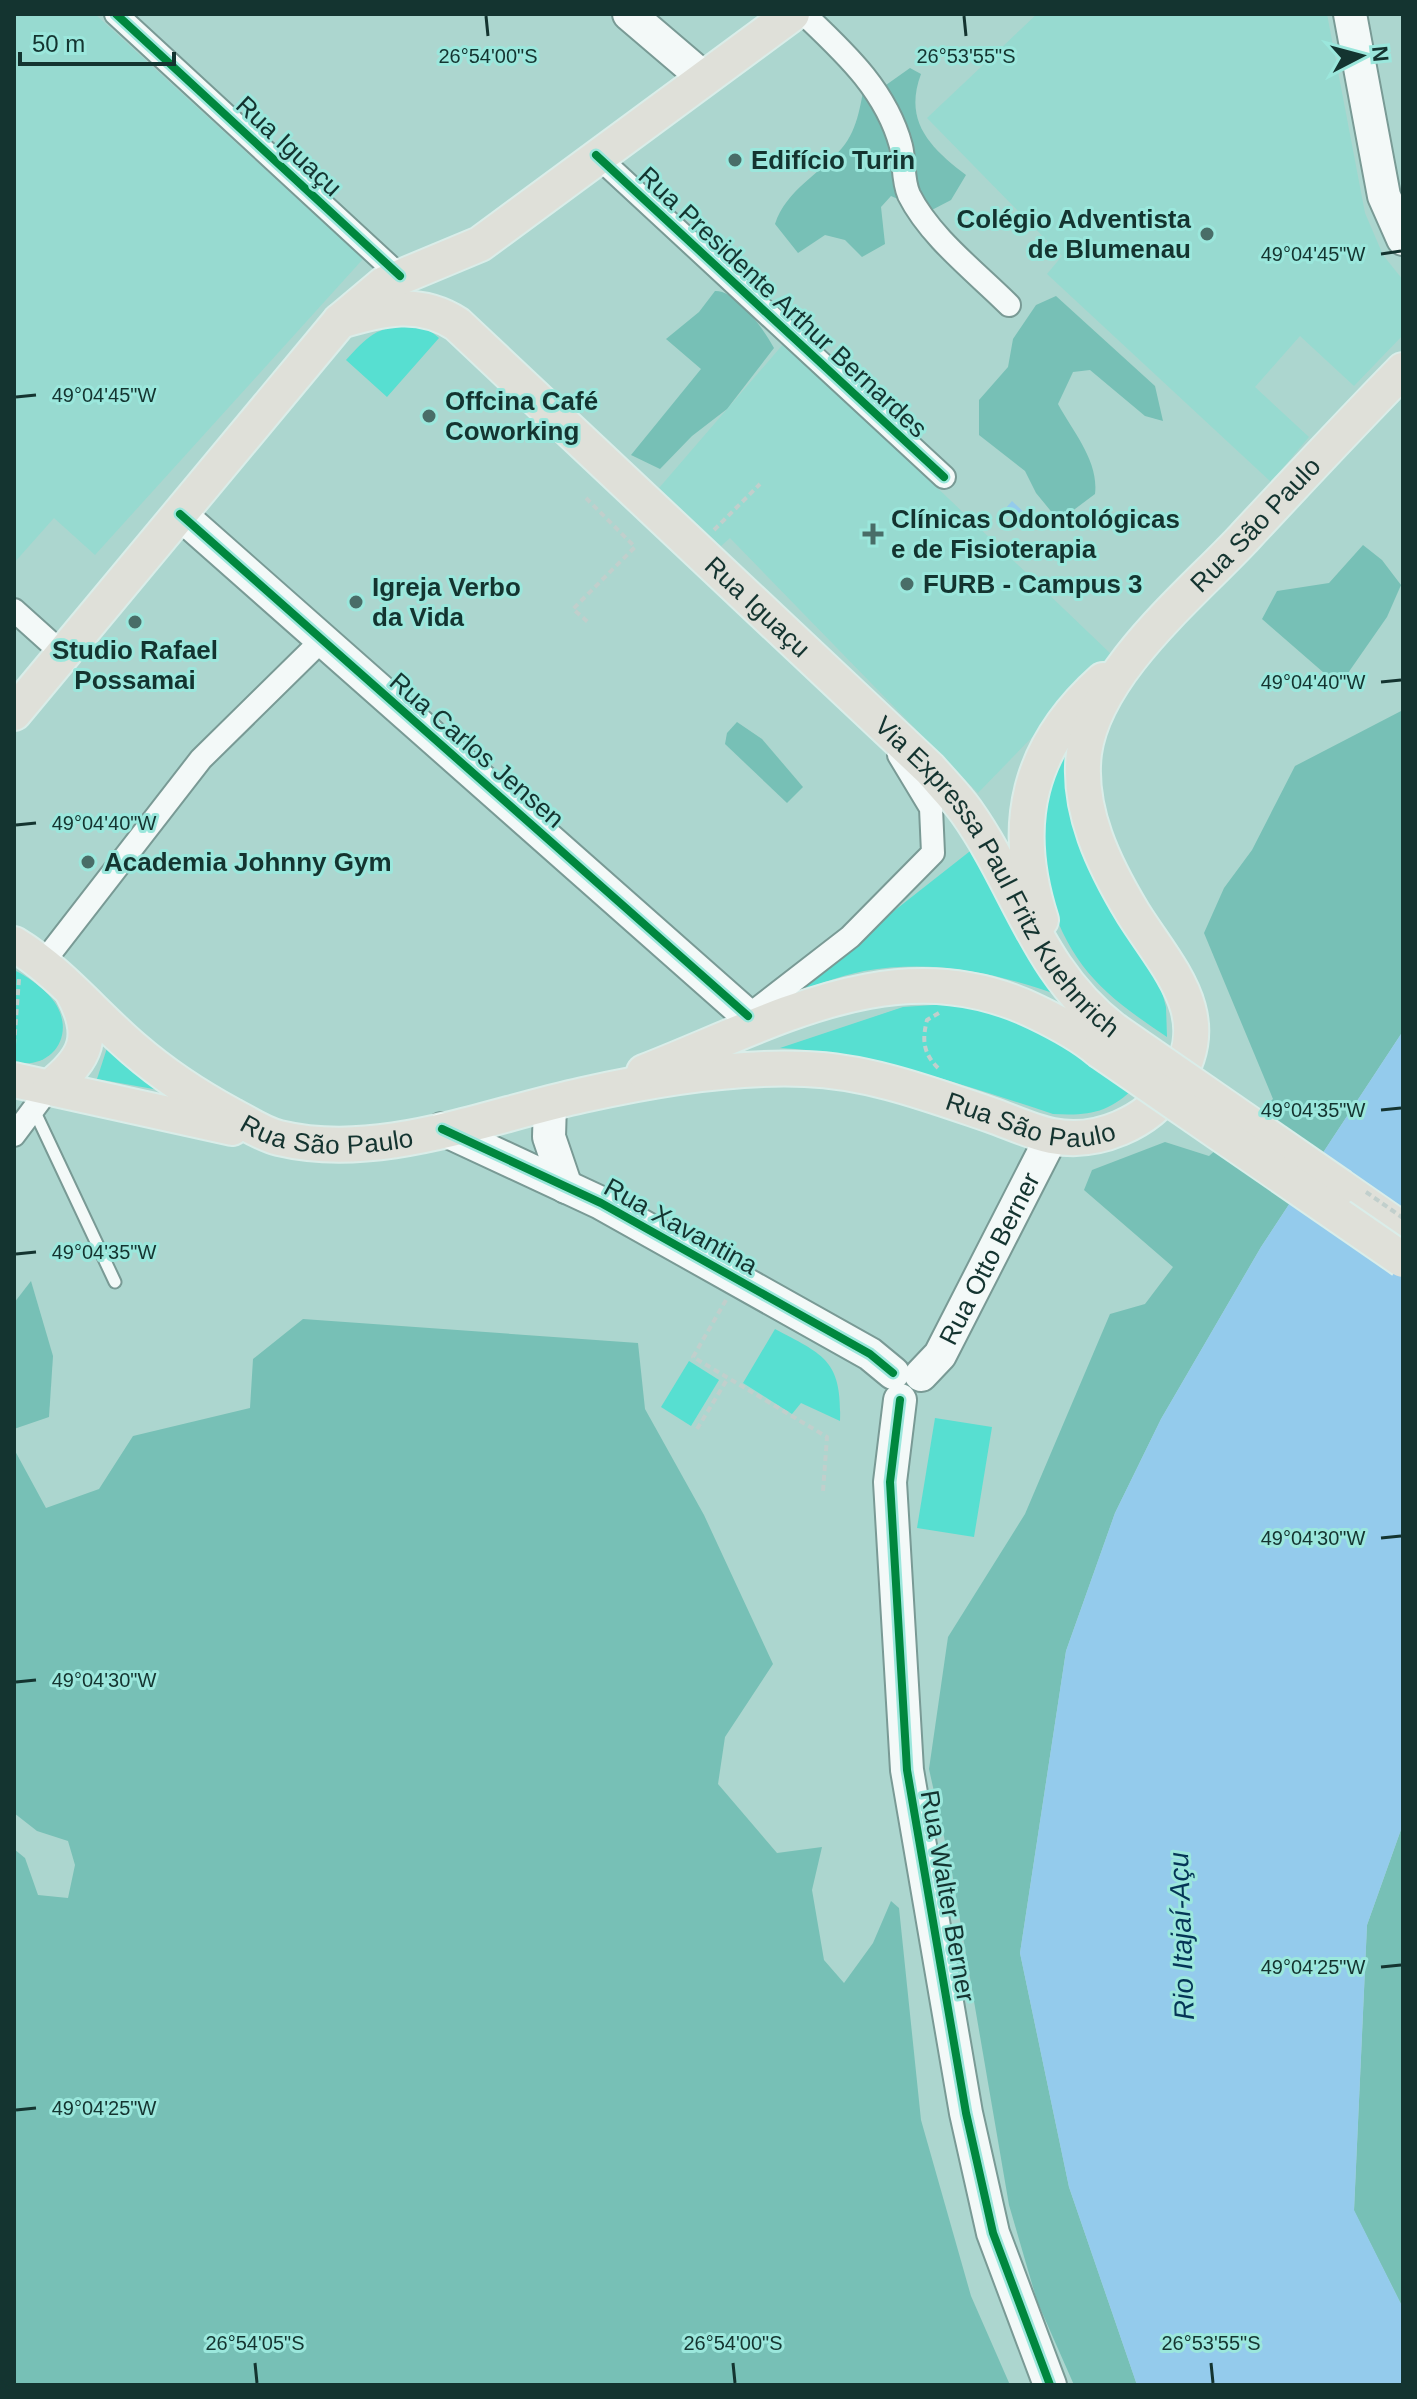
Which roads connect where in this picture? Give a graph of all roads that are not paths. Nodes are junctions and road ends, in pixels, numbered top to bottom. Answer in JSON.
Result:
{"nodes":[{"id":1,"x":116,"y":14,"type":"edge"},
{"id":2,"x":629,"y":14,"type":"edge"},
{"id":3,"x":792,"y":14,"type":"edge"},
{"id":4,"x":804,"y":14,"type":"edge"},
{"id":5,"x":1350,"y":14,"type":"edge"},
{"id":6,"x":704,"y":78,"type":"junction"},
{"id":7,"x":596,"y":155,"type":"junction"},
{"id":8,"x":1403,"y":239,"type":"edge"},
{"id":9,"x":400,"y":276,"type":"junction"},
{"id":10,"x":1009,"y":305,"type":"dead end"},
{"id":11,"x":340,"y":321,"type":"junction"},
{"id":12,"x":1403,"y":370,"type":"edge"},
{"id":13,"x":944,"y":477,"type":"dead end"},
{"id":14,"x":180,"y":514,"type":"junction"},
{"id":15,"x":14,"y":610,"type":"edge"},
{"id":16,"x":322,"y":640,"type":"junction"},
{"id":17,"x":1135,"y":651,"type":"junction"},
{"id":18,"x":63,"y":654,"type":"junction"},
{"id":19,"x":868,"y":711,"type":"junction"},
{"id":20,"x":14,"y":713,"type":"edge"},
{"id":21,"x":26,"y":952,"type":"edge"},
{"id":22,"x":70,"y":986,"type":"junction"},
{"id":23,"x":1075,"y":997,"type":"junction"},
{"id":24,"x":748,"y":1016,"type":"junction"},
{"id":25,"x":1107,"y":1040,"type":"junction"},
{"id":26,"x":716,"y":1041,"type":"junction"},
{"id":27,"x":14,"y":1080,"type":"edge"},
{"id":28,"x":588,"y":1094,"type":"junction"},
{"id":29,"x":42,"y":1098,"type":"junction"},
{"id":30,"x":550,"y":1103,"type":"junction"},
{"id":31,"x":442,"y":1129,"type":"junction"},
{"id":32,"x":14,"y":1135,"type":"edge"},
{"id":33,"x":271,"y":1136,"type":"junction"},
{"id":34,"x":1052,"y":1136,"type":"junction"},
{"id":35,"x":566,"y":1187,"type":"junction"},
{"id":36,"x":1403,"y":1230,"type":"edge"},
{"id":37,"x":1403,"y":1260,"type":"edge"},
{"id":38,"x":115,"y":1282,"type":"dead end"},
{"id":39,"x":905,"y":1383,"type":"junction"},
{"id":40,"x":1050,"y":2385,"type":"edge"}],
"edges":[{"from":1,"to":9,"type":"street","name":"Rua Iguaçu"},
{"from":2,"to":6,"type":"street"},
{"from":3,"to":6,"type":"main road"},
{"from":4,"to":10,"type":"street"},
{"from":5,"to":8,"type":"street"},
{"from":6,"to":7,"type":"main road"},
{"from":7,"to":9,"type":"main road"},
{"from":7,"to":13,"type":"street","name":"Rua Presidente Arthur Bernardes"},
{"from":9,"to":11,"type":"main road"},
{"from":11,"to":14,"type":"main road"},
{"from":11,"to":19,"type":"main road","name":"Rua Iguaçu"},
{"from":12,"to":17,"type":"main road","name":"Rua São Paulo"},
{"from":14,"to":16,"type":"street","name":"Rua Carlos Jensen"},
{"from":14,"to":18,"type":"main road"},
{"from":15,"to":18,"type":"street"},
{"from":16,"to":21,"type":"street"},
{"from":16,"to":24,"type":"street","name":"Rua Carlos Jensen"},
{"from":17,"to":23,"type":"main road"},
{"from":17,"to":34,"type":"main road","name":"Rua São Paulo"},
{"from":18,"to":20,"type":"main road"},
{"from":19,"to":23,"type":"main road","name":"Via Expressa Paul Fritz Kuehnrich"},
{"from":19,"to":24,"type":"street"},
{"from":21,"to":22,"type":"main road","name":"Rua São Paulo"},
{"from":22,"to":29,"type":"main road","name":"Rua São Paulo"},
{"from":22,"to":33,"type":"main road","name":"Rua São Paulo"},
{"from":23,"to":25,"type":"main road","name":"Via Expressa Paul Fritz Kuehnrich"},
{"from":24,"to":26,"type":"street"},
{"from":25,"to":26,"type":"main road","name":"Via Expressa Paul Fritz Kuehnrich"},
{"from":25,"to":36,"type":"main road","name":"Via Expressa Paul Fritz Kuehnrich","bridge":true},
{"from":25,"to":37,"type":"main road","name":"Via Expressa Paul Fritz Kuehnrich","bridge":true},
{"from":26,"to":28,"type":"main road","name":"Via Expressa Paul Fritz Kuehnrich"},
{"from":27,"to":29,"type":"main road"},
{"from":28,"to":30,"type":"main road","name":"Rua São Paulo"},
{"from":28,"to":34,"type":"main road","name":"Rua São Paulo"},
{"from":29,"to":32,"type":"street"},
{"from":29,"to":33,"type":"main road"},
{"from":29,"to":38,"type":"lane"},
{"from":30,"to":31,"type":"main road","name":"Rua São Paulo"},
{"from":30,"to":35,"type":"street","name":"Rua Xavantina"},
{"from":31,"to":33,"type":"main road","name":"Rua São Paulo"},
{"from":31,"to":35,"type":"street","name":"Rua Xavantina"},
{"from":34,"to":39,"type":"street","name":"Rua Otto Berner"},
{"from":35,"to":39,"type":"street","name":"Rua Xavantina"},
{"from":39,"to":40,"type":"street","name":"Rua Walter Berner"}]}
